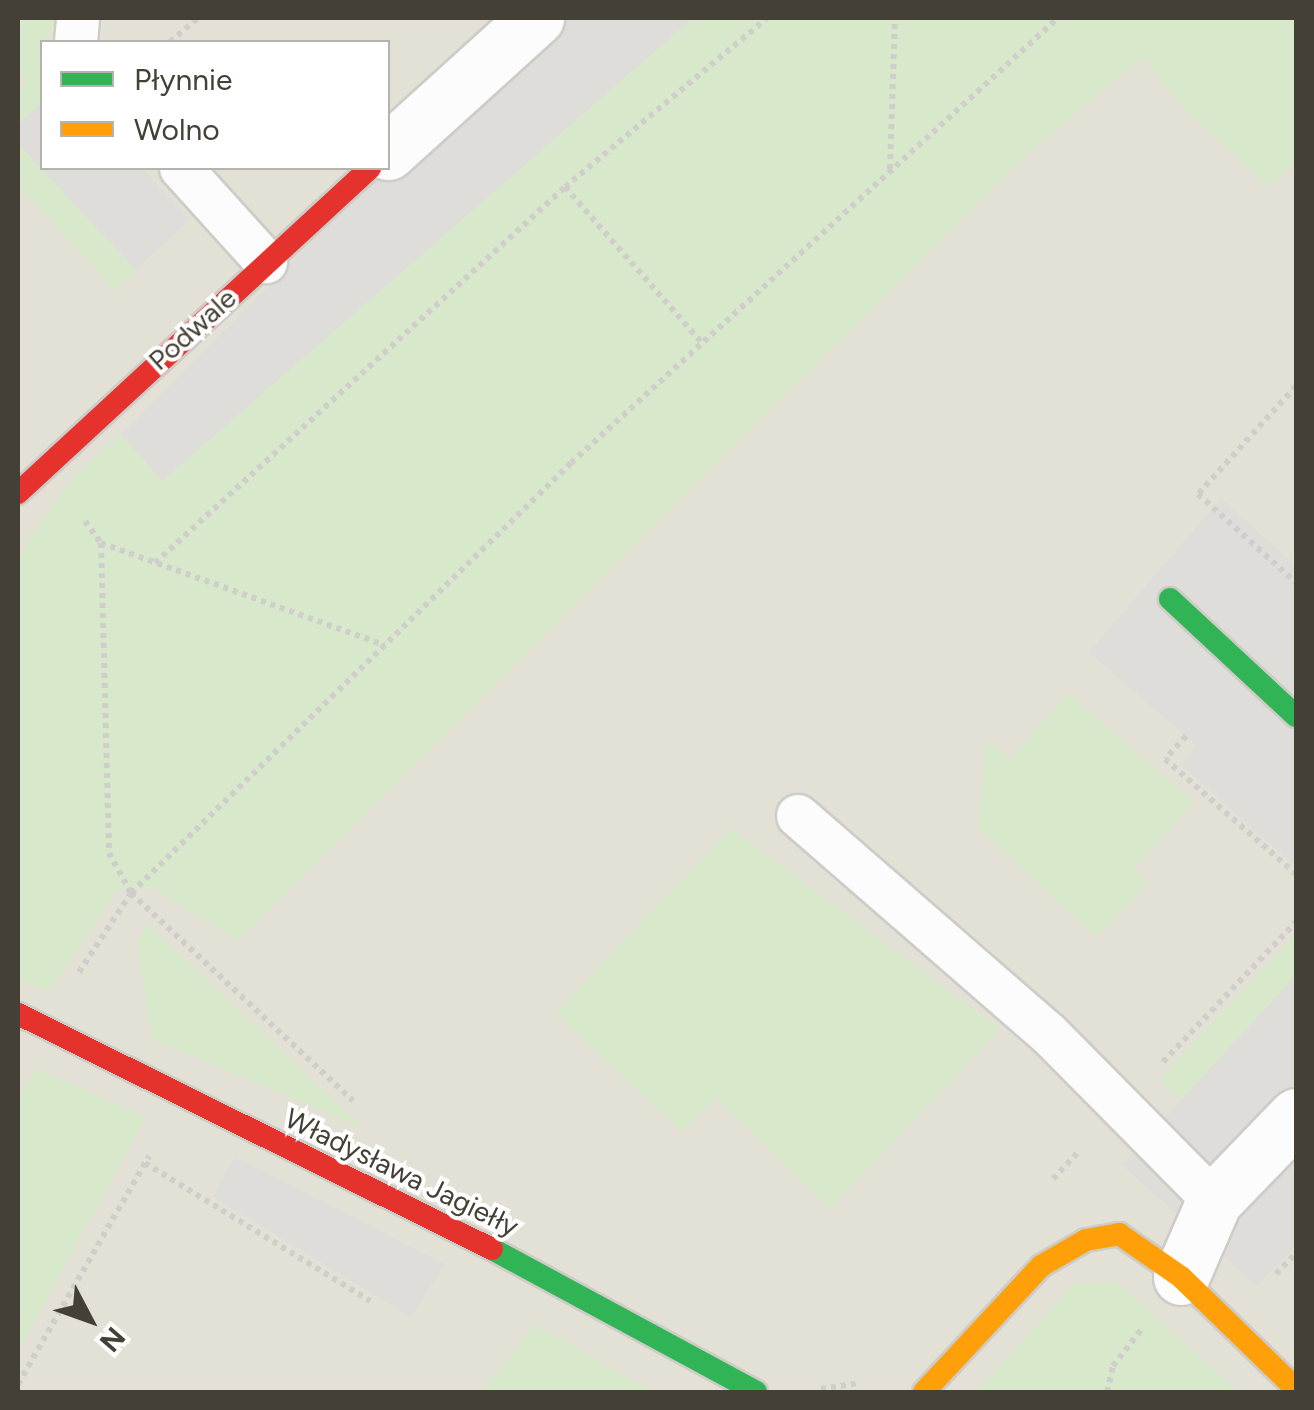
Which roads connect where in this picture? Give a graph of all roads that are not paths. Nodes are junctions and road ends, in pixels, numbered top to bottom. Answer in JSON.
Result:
{"nodes":[{"id":1,"x":536,"y":18,"type":"edge"},
{"id":2,"x":390,"y":150,"type":"edge"},
{"id":3,"x":183,"y":170,"type":"edge"},
{"id":4,"x":368,"y":170,"type":"edge"},
{"id":5,"x":266,"y":262,"type":"junction"},
{"id":6,"x":18,"y":493,"type":"edge"},
{"id":7,"x":1170,"y":599,"type":"dead end"},
{"id":8,"x":1296,"y":716,"type":"edge"},
{"id":9,"x":798,"y":816,"type":"dead end"},
{"id":10,"x":18,"y":1014,"type":"edge"},
{"id":11,"x":1296,"y":1116,"type":"edge"},
{"id":12,"x":1214,"y":1201,"type":"junction"},
{"id":13,"x":1166,"y":1297,"type":"junction"},
{"id":14,"x":1296,"y":1390,"type":"edge"},
{"id":15,"x":756,"y":1392,"type":"edge"},
{"id":16,"x":924,"y":1392,"type":"edge"}],
"edges":[{"from":1,"to":2,"type":"street"},
{"from":3,"to":5,"type":"lane"},
{"from":4,"to":5,"type":"street","name":"Podwale"},
{"from":5,"to":6,"type":"street","name":"Podwale"},
{"from":7,"to":8,"type":"street"},
{"from":9,"to":12,"type":"lane"},
{"from":10,"to":15,"type":"street","name":"Władysława Jagiełły"},
{"from":11,"to":12,"type":"street"},
{"from":12,"to":13,"type":"street"},
{"from":13,"to":14,"type":"street"},
{"from":13,"to":16,"type":"street"}]}
